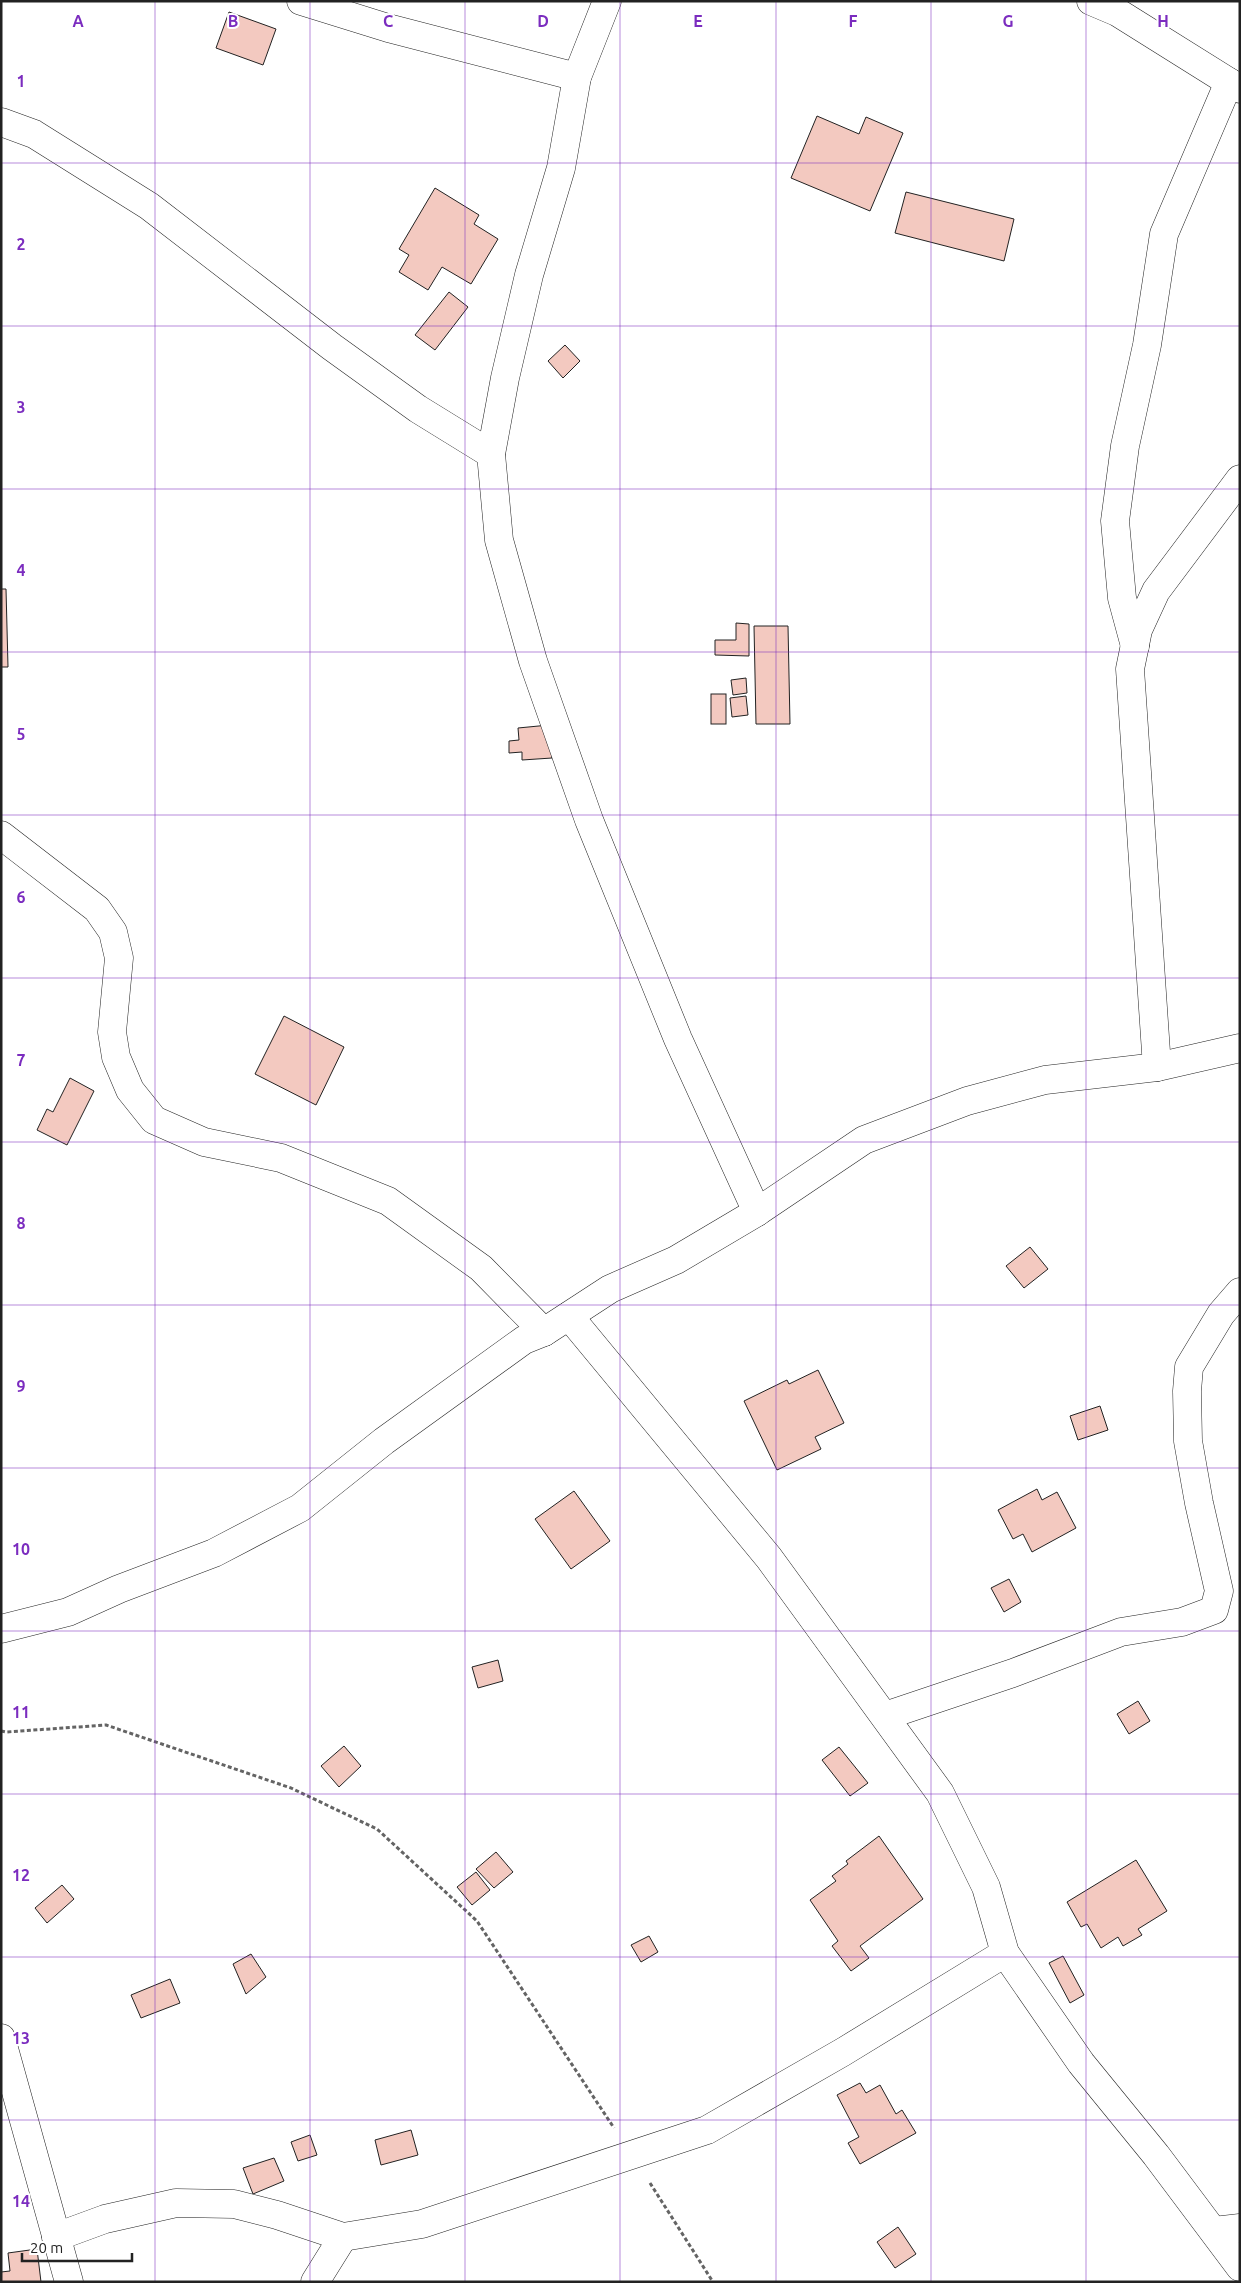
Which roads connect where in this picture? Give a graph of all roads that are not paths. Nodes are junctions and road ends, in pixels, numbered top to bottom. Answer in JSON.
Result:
{"nodes":[{"id":1,"x":300,"y":1,"type":"edge"},
{"id":2,"x":606,"y":1,"type":"edge"},
{"id":3,"x":1091,"y":1,"type":"edge"},
{"id":4,"x":577,"y":77,"type":"junction"},
{"id":5,"x":1234,"y":86,"type":"edge"},
{"id":6,"x":1,"y":122,"type":"edge"},
{"id":7,"x":491,"y":454,"type":"junction"},
{"id":8,"x":1240,"y":479,"type":"edge"},
{"id":9,"x":1135,"y":646,"type":"junction"},
{"id":10,"x":1,"y":835,"type":"edge"},
{"id":11,"x":1240,"y":1048,"type":"edge"},
{"id":12,"x":1157,"y":1066,"type":"junction"},
{"id":13,"x":757,"y":1212,"type":"junction"},
{"id":14,"x":1240,"y":1292,"type":"edge"},
{"id":15,"x":570,"y":1316,"type":"junction"},
{"id":16,"x":544,"y":1332,"type":"junction"},
{"id":17,"x":1,"y":1629,"type":"edge"},
{"id":18,"x":885,"y":1716,"type":"junction"},
{"id":19,"x":1005,"y":1953,"type":"junction"},
{"id":20,"x":1,"y":2038,"type":"edge"},
{"id":21,"x":1227,"y":2229,"type":"edge"},
{"id":22,"x":56,"y":2237,"type":"junction"},
{"id":23,"x":343,"y":2237,"type":"junction"},
{"id":24,"x":1240,"y":2267,"type":"edge"},
{"id":25,"x":69,"y":2282,"type":"edge"},
{"id":26,"x":316,"y":2282,"type":"edge"}],
"edges":[{"from":1,"to":4,"type":"street"},
{"from":2,"to":4,"type":"street"},
{"from":3,"to":5,"type":"street"},
{"from":4,"to":7,"type":"street"},
{"from":5,"to":9,"type":"street"},
{"from":6,"to":7,"type":"street"},
{"from":7,"to":13,"type":"street"},
{"from":8,"to":9,"type":"street"},
{"from":9,"to":12,"type":"street"},
{"from":10,"to":16,"type":"street"},
{"from":11,"to":12,"type":"street"},
{"from":12,"to":13,"type":"street"},
{"from":13,"to":15,"type":"street"},
{"from":14,"to":18,"type":"street"},
{"from":15,"to":16,"type":"street"},
{"from":15,"to":18,"type":"street"},
{"from":16,"to":17,"type":"street"},
{"from":18,"to":19,"type":"street"},
{"from":19,"to":21,"type":"street"},
{"from":19,"to":23,"type":"street"},
{"from":20,"to":22,"type":"street"},
{"from":21,"to":24,"type":"street"},
{"from":22,"to":23,"type":"street"},
{"from":22,"to":25,"type":"street"},
{"from":23,"to":26,"type":"street"}]}
